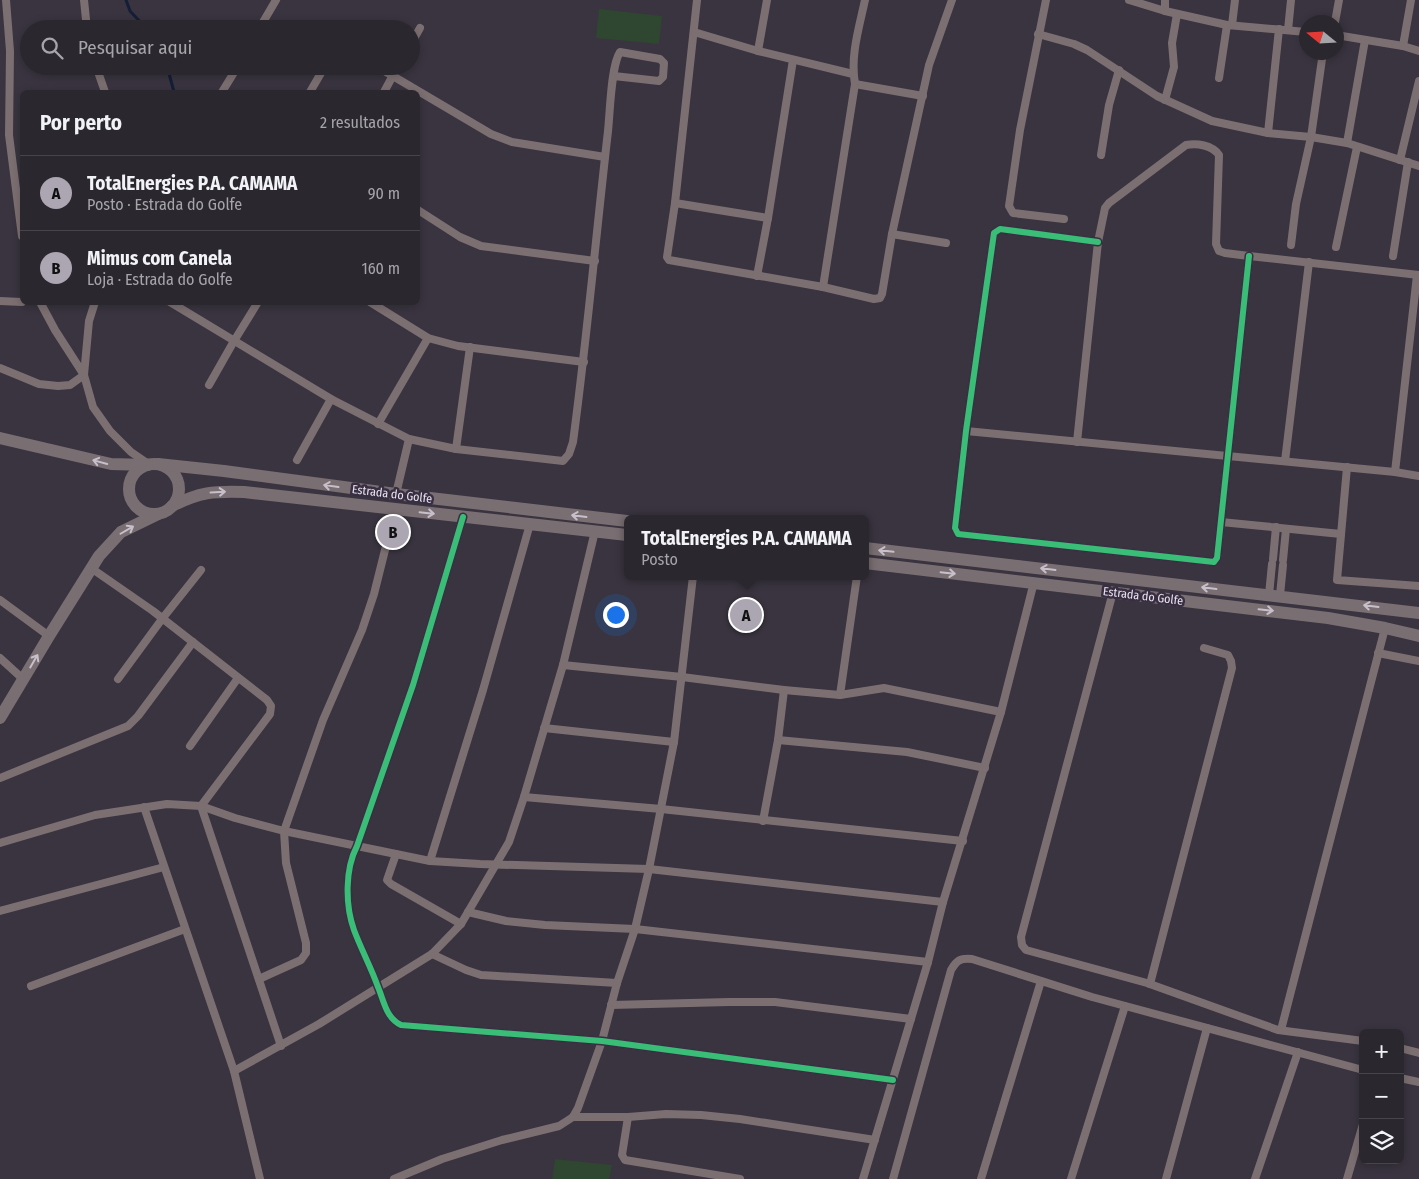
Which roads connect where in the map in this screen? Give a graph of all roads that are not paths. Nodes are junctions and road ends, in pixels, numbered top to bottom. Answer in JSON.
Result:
{"nodes":[{"id":1,"x":6,"y":0,"type":"edge"},
{"id":2,"x":84,"y":0,"type":"edge"},
{"id":3,"x":276,"y":0,"type":"edge"},
{"id":4,"x":697,"y":0,"type":"edge"},
{"id":5,"x":767,"y":0,"type":"edge"},
{"id":6,"x":865,"y":0,"type":"edge"},
{"id":7,"x":952,"y":0,"type":"edge"},
{"id":8,"x":1046,"y":0,"type":"edge"},
{"id":9,"x":1129,"y":0,"type":"edge"},
{"id":10,"x":1165,"y":0,"type":"edge"},
{"id":11,"x":1235,"y":0,"type":"edge"},
{"id":12,"x":1291,"y":0,"type":"edge"},
{"id":13,"x":1339,"y":0,"type":"edge"},
{"id":14,"x":1411,"y":0,"type":"edge"},
{"id":15,"x":1165,"y":11,"type":"junction"},
{"id":16,"x":1177,"y":14,"type":"junction"},
{"id":17,"x":1336,"y":15,"type":"edge"},
{"id":18,"x":86,"y":20,"type":"edge"},
{"id":19,"x":265,"y":20,"type":"edge"},
{"id":20,"x":1230,"y":25,"type":"junction"},
{"id":21,"x":1284,"y":30,"type":"junction"},
{"id":22,"x":1299,"y":31,"type":"edge"},
{"id":23,"x":694,"y":32,"type":"junction"},
{"id":24,"x":1038,"y":34,"type":"junction"},
{"id":25,"x":1344,"y":36,"type":"edge"},
{"id":26,"x":1365,"y":40,"type":"junction"},
{"id":27,"x":1403,"y":46,"type":"junction"},
{"id":28,"x":0,"y":51,"type":"edge"},
{"id":29,"x":10,"y":51,"type":"junction"},
{"id":30,"x":758,"y":51,"type":"junction"},
{"id":31,"x":1419,"y":51,"type":"edge"},
{"id":32,"x":792,"y":60,"type":"junction"},
{"id":33,"x":1322,"y":60,"type":"edge"},
{"id":34,"x":1119,"y":70,"type":"junction"},
{"id":35,"x":853,"y":74,"type":"junction"},
{"id":36,"x":99,"y":75,"type":"edge"},
{"id":37,"x":232,"y":75,"type":"edge"},
{"id":38,"x":320,"y":75,"type":"edge"},
{"id":39,"x":393,"y":76,"type":"joint"},
{"id":40,"x":614,"y":76,"type":"junction"},
{"id":41,"x":1219,"y":78,"type":"dead end"},
{"id":42,"x":1419,"y":81,"type":"edge"},
{"id":43,"x":855,"y":84,"type":"junction"},
{"id":44,"x":104,"y":90,"type":"edge"},
{"id":45,"x":223,"y":90,"type":"edge"},
{"id":46,"x":311,"y":90,"type":"edge"},
{"id":47,"x":385,"y":90,"type":"edge"},
{"id":48,"x":417,"y":90,"type":"edge"},
{"id":49,"x":420,"y":92,"type":"edge"},
{"id":50,"x":923,"y":96,"type":"junction"},
{"id":51,"x":1165,"y":100,"type":"junction"},
{"id":52,"x":1268,"y":133,"type":"junction"},
{"id":53,"x":1311,"y":137,"type":"junction"},
{"id":54,"x":1347,"y":143,"type":"junction"},
{"id":55,"x":1357,"y":146,"type":"junction"},
{"id":56,"x":1101,"y":155,"type":"dead end"},
{"id":57,"x":605,"y":157,"type":"junction"},
{"id":58,"x":1404,"y":161,"type":"junction"},
{"id":59,"x":1419,"y":166,"type":"edge"},
{"id":60,"x":674,"y":203,"type":"junction"},
{"id":61,"x":420,"y":211,"type":"edge"},
{"id":62,"x":768,"y":218,"type":"junction"},
{"id":63,"x":1064,"y":219,"type":"dead end"},
{"id":64,"x":20,"y":220,"type":"edge"},
{"id":65,"x":892,"y":234,"type":"junction"},
{"id":66,"x":1098,"y":242,"type":"junction"},
{"id":67,"x":946,"y":243,"type":"dead end"},
{"id":68,"x":1291,"y":245,"type":"dead end"},
{"id":69,"x":1336,"y":247,"type":"dead end"},
{"id":70,"x":1249,"y":256,"type":"junction"},
{"id":71,"x":1393,"y":256,"type":"dead end"},
{"id":72,"x":595,"y":261,"type":"junction"},
{"id":73,"x":1309,"y":262,"type":"junction"},
{"id":74,"x":1418,"y":275,"type":"edge"},
{"id":75,"x":757,"y":276,"type":"junction"},
{"id":76,"x":823,"y":287,"type":"junction"},
{"id":77,"x":0,"y":301,"type":"edge"},
{"id":78,"x":20,"y":302,"type":"edge"},
{"id":79,"x":42,"y":305,"type":"edge"},
{"id":80,"x":94,"y":305,"type":"edge"},
{"id":81,"x":175,"y":305,"type":"edge"},
{"id":82,"x":256,"y":305,"type":"edge"},
{"id":83,"x":375,"y":305,"type":"edge"},
{"id":84,"x":428,"y":338,"type":"junction"},
{"id":85,"x":234,"y":341,"type":"junction"},
{"id":86,"x":470,"y":347,"type":"junction"},
{"id":87,"x":584,"y":362,"type":"junction"},
{"id":88,"x":0,"y":368,"type":"edge"},
{"id":89,"x":84,"y":375,"type":"junction"},
{"id":90,"x":209,"y":385,"type":"dead end"},
{"id":91,"x":331,"y":400,"type":"junction"},
{"id":92,"x":378,"y":424,"type":"junction"},
{"id":93,"x":966,"y":431,"type":"junction"},
{"id":94,"x":409,"y":439,"type":"junction"},
{"id":95,"x":1,"y":441,"type":"edge"},
{"id":96,"x":1077,"y":442,"type":"junction"},
{"id":97,"x":456,"y":449,"type":"junction"},
{"id":98,"x":1229,"y":456,"type":"junction"},
{"id":99,"x":297,"y":460,"type":"dead end"},
{"id":100,"x":1285,"y":461,"type":"junction"},
{"id":101,"x":153,"y":464,"type":"junction"},
{"id":102,"x":1347,"y":467,"type":"junction"},
{"id":103,"x":1395,"y":472,"type":"junction"},
{"id":104,"x":1419,"y":476,"type":"edge"},
{"id":105,"x":396,"y":494,"type":"junction"},
{"id":106,"x":172,"y":506,"type":"junction"},
{"id":107,"x":395,"y":510,"type":"junction"},
{"id":108,"x":158,"y":514,"type":"junction"},
{"id":109,"x":463,"y":516,"type":"junction"},
{"id":110,"x":624,"y":521,"type":"edge"},
{"id":111,"x":1221,"y":522,"type":"junction"},
{"id":112,"x":530,"y":524,"type":"junction"},
{"id":113,"x":1276,"y":527,"type":"junction"},
{"id":114,"x":1286,"y":528,"type":"junction"},
{"id":115,"x":595,"y":531,"type":"junction"},
{"id":116,"x":1341,"y":534,"type":"junction"},
{"id":117,"x":624,"y":535,"type":"edge"},
{"id":118,"x":869,"y":548,"type":"edge"},
{"id":119,"x":869,"y":563,"type":"edge"},
{"id":120,"x":91,"y":568,"type":"junction"},
{"id":121,"x":201,"y":570,"type":"dead end"},
{"id":122,"x":693,"y":580,"type":"edge"},
{"id":123,"x":856,"y":580,"type":"edge"},
{"id":124,"x":1034,"y":582,"type":"junction"},
{"id":125,"x":1419,"y":586,"type":"edge"},
{"id":126,"x":1113,"y":592,"type":"junction"},
{"id":127,"x":1275,"y":595,"type":"junction"},
{"id":128,"x":0,"y":600,"type":"edge"},
{"id":129,"x":1419,"y":613,"type":"edge"},
{"id":130,"x":162,"y":619,"type":"junction"},
{"id":131,"x":1385,"y":628,"type":"junction"},
{"id":132,"x":49,"y":636,"type":"junction"},
{"id":133,"x":1419,"y":636,"type":"edge"},
{"id":134,"x":193,"y":642,"type":"junction"},
{"id":135,"x":1204,"y":648,"type":"dead end"},
{"id":136,"x":1378,"y":653,"type":"junction"},
{"id":137,"x":0,"y":658,"type":"edge"},
{"id":138,"x":1419,"y":661,"type":"edge"},
{"id":139,"x":563,"y":665,"type":"junction"},
{"id":140,"x":682,"y":677,"type":"junction"},
{"id":141,"x":238,"y":678,"type":"junction"},
{"id":142,"x":23,"y":679,"type":"junction"},
{"id":143,"x":118,"y":679,"type":"dead end"},
{"id":144,"x":784,"y":690,"type":"junction"},
{"id":145,"x":840,"y":695,"type":"junction"},
{"id":146,"x":1002,"y":712,"type":"junction"},
{"id":147,"x":0,"y":718,"type":"edge"},
{"id":148,"x":544,"y":728,"type":"junction"},
{"id":149,"x":778,"y":740,"type":"junction"},
{"id":150,"x":674,"y":742,"type":"junction"},
{"id":151,"x":190,"y":746,"type":"dead end"},
{"id":152,"x":985,"y":768,"type":"junction"},
{"id":153,"x":0,"y":778,"type":"edge"},
{"id":154,"x":524,"y":797,"type":"junction"},
{"id":155,"x":201,"y":806,"type":"junction"},
{"id":156,"x":144,"y":807,"type":"junction"},
{"id":157,"x":661,"y":808,"type":"junction"},
{"id":158,"x":763,"y":820,"type":"junction"},
{"id":159,"x":284,"y":831,"type":"junction"},
{"id":160,"x":963,"y":841,"type":"junction"},
{"id":161,"x":0,"y":843,"type":"edge"},
{"id":162,"x":357,"y":846,"type":"junction"},
{"id":163,"x":396,"y":854,"type":"junction"},
{"id":164,"x":430,"y":861,"type":"junction"},
{"id":165,"x":498,"y":864,"type":"junction"},
{"id":166,"x":164,"y":867,"type":"junction"},
{"id":167,"x":649,"y":869,"type":"junction"},
{"id":168,"x":943,"y":902,"type":"junction"},
{"id":169,"x":0,"y":911,"type":"edge"},
{"id":170,"x":468,"y":912,"type":"junction"},
{"id":171,"x":461,"y":924,"type":"junction"},
{"id":172,"x":186,"y":929,"type":"junction"},
{"id":173,"x":635,"y":929,"type":"junction"},
{"id":174,"x":432,"y":954,"type":"junction"},
{"id":175,"x":928,"y":962,"type":"junction"},
{"id":176,"x":259,"y":979,"type":"junction"},
{"id":177,"x":1041,"y":981,"type":"junction"},
{"id":178,"x":617,"y":983,"type":"junction"},
{"id":179,"x":1150,"y":984,"type":"junction"},
{"id":180,"x":31,"y":986,"type":"dead end"},
{"id":181,"x":378,"y":987,"type":"junction"},
{"id":182,"x":611,"y":1005,"type":"junction"},
{"id":183,"x":1125,"y":1006,"type":"junction"},
{"id":184,"x":911,"y":1019,"type":"junction"},
{"id":185,"x":1207,"y":1028,"type":"junction"},
{"id":186,"x":1281,"y":1030,"type":"junction"},
{"id":187,"x":1359,"y":1040,"type":"edge"},
{"id":188,"x":602,"y":1041,"type":"junction"},
{"id":189,"x":280,"y":1046,"type":"junction"},
{"id":190,"x":1404,"y":1049,"type":"edge"},
{"id":191,"x":1298,"y":1052,"type":"junction"},
{"id":192,"x":1419,"y":1053,"type":"edge"},
{"id":193,"x":1359,"y":1069,"type":"edge"},
{"id":194,"x":234,"y":1071,"type":"junction"},
{"id":195,"x":1404,"y":1079,"type":"edge"},
{"id":196,"x":893,"y":1080,"type":"junction"},
{"id":197,"x":1419,"y":1082,"type":"edge"},
{"id":198,"x":573,"y":1117,"type":"junction"},
{"id":199,"x":628,"y":1117,"type":"junction"},
{"id":200,"x":1359,"y":1138,"type":"edge"},
{"id":201,"x":875,"y":1140,"type":"junction"},
{"id":202,"x":260,"y":1179,"type":"edge"},
{"id":203,"x":394,"y":1179,"type":"edge"},
{"id":204,"x":740,"y":1179,"type":"edge"},
{"id":205,"x":863,"y":1179,"type":"edge"},
{"id":206,"x":893,"y":1179,"type":"edge"},
{"id":207,"x":982,"y":1179,"type":"edge"},
{"id":208,"x":1071,"y":1179,"type":"edge"},
{"id":209,"x":1166,"y":1179,"type":"edge"},
{"id":210,"x":1255,"y":1179,"type":"edge"},
{"id":211,"x":1347,"y":1179,"type":"edge"}],
"edges":[{"from":1,"to":29,"type":"street"},
{"from":2,"to":18,"type":"street"},
{"from":3,"to":19,"type":"street"},
{"from":4,"to":23,"type":"street"},
{"from":5,"to":30,"type":"street"},
{"from":6,"to":35,"type":"street"},
{"from":7,"to":50,"type":"street"},
{"from":8,"to":24,"type":"street"},
{"from":9,"to":15,"type":"street"},
{"from":10,"to":15,"type":"street"},
{"from":11,"to":20,"type":"street"},
{"from":12,"to":21,"type":"street"},
{"from":13,"to":17,"type":"street"},
{"from":14,"to":27,"type":"street"},
{"from":15,"to":16,"type":"street"},
{"from":16,"to":20,"type":"street"},
{"from":16,"to":51,"type":"street"},
{"from":20,"to":21,"type":"street"},
{"from":20,"to":41,"type":"street"},
{"from":21,"to":22,"type":"street"},
{"from":21,"to":52,"type":"street"},
{"from":23,"to":30,"type":"street"},
{"from":23,"to":60,"type":"street"},
{"from":24,"to":34,"type":"street"},
{"from":24,"to":63,"type":"street"},
{"from":25,"to":26,"type":"street"},
{"from":26,"to":27,"type":"street"},
{"from":26,"to":54,"type":"street"},
{"from":27,"to":31,"type":"street"},
{"from":28,"to":29,"type":"street"},
{"from":29,"to":64,"type":"street"},
{"from":30,"to":32,"type":"street"},
{"from":32,"to":35,"type":"street"},
{"from":32,"to":62,"type":"street"},
{"from":33,"to":53,"type":"street"},
{"from":34,"to":51,"type":"street"},
{"from":34,"to":56,"type":"street"},
{"from":35,"to":43,"type":"street"},
{"from":36,"to":44,"type":"street"},
{"from":37,"to":45,"type":"street"},
{"from":38,"to":46,"type":"street"},
{"from":39,"to":47,"type":"street"},
{"from":39,"to":48,"type":"street"},
{"from":40,"to":40,"type":"street"},
{"from":40,"to":57,"type":"street"},
{"from":42,"to":58,"type":"street"},
{"from":43,"to":50,"type":"street"},
{"from":43,"to":76,"type":"street"},
{"from":49,"to":57,"type":"street"},
{"from":50,"to":65,"type":"street"},
{"from":51,"to":52,"type":"street"},
{"from":52,"to":53,"type":"street"},
{"from":53,"to":54,"type":"street"},
{"from":53,"to":68,"type":"street"},
{"from":54,"to":55,"type":"street"},
{"from":55,"to":58,"type":"street"},
{"from":55,"to":69,"type":"street"},
{"from":57,"to":72,"type":"street"},
{"from":58,"to":59,"type":"street"},
{"from":58,"to":71,"type":"street"},
{"from":60,"to":62,"type":"street"},
{"from":60,"to":75,"type":"street"},
{"from":61,"to":72,"type":"street"},
{"from":62,"to":75,"type":"street"},
{"from":65,"to":67,"type":"street"},
{"from":65,"to":76,"type":"street"},
{"from":66,"to":70,"type":"street"},
{"from":66,"to":93,"type":"street"},
{"from":66,"to":96,"type":"street"},
{"from":70,"to":73,"type":"street"},
{"from":70,"to":98,"type":"street"},
{"from":72,"to":87,"type":"street"},
{"from":73,"to":74,"type":"street"},
{"from":73,"to":100,"type":"street"},
{"from":74,"to":103,"type":"street"},
{"from":75,"to":76,"type":"street"},
{"from":77,"to":78,"type":"street"},
{"from":79,"to":89,"type":"street"},
{"from":80,"to":89,"type":"street"},
{"from":81,"to":85,"type":"street"},
{"from":82,"to":85,"type":"street"},
{"from":83,"to":84,"type":"street"},
{"from":84,"to":86,"type":"street"},
{"from":84,"to":92,"type":"street"},
{"from":85,"to":90,"type":"street"},
{"from":85,"to":91,"type":"street"},
{"from":86,"to":87,"type":"street"},
{"from":86,"to":97,"type":"street"},
{"from":87,"to":97,"type":"street"},
{"from":88,"to":89,"type":"street"},
{"from":89,"to":101,"type":"street"},
{"from":91,"to":92,"type":"street"},
{"from":91,"to":99,"type":"street"},
{"from":92,"to":94,"type":"street"},
{"from":93,"to":96,"type":"street"},
{"from":93,"to":111,"type":"street"},
{"from":94,"to":97,"type":"street"},
{"from":94,"to":105,"type":"street"},
{"from":101,"to":95,"type":"highway","name":"Estrada do Golfe","one_way":true},
{"from":96,"to":98,"type":"street"},
{"from":98,"to":100,"type":"street"},
{"from":98,"to":111,"type":"street"},
{"from":100,"to":102,"type":"street"},
{"from":105,"to":101,"type":"highway","name":"Estrada do Golfe","one_way":true},
{"from":101,"to":106,"type":"highway"},
{"from":101,"to":108,"type":"highway"},
{"from":102,"to":103,"type":"street"},
{"from":102,"to":116,"type":"street"},
{"from":103,"to":104,"type":"street"},
{"from":110,"to":105,"type":"highway","name":"Estrada do Golfe","one_way":true},
{"from":106,"to":107,"type":"highway","name":"Estrada do Golfe","one_way":true},
{"from":106,"to":108,"type":"highway","name":"Estrada do Golfe"},
{"from":107,"to":109,"type":"highway","name":"Estrada do Golfe","one_way":true},
{"from":107,"to":159,"type":"street"},
{"from":120,"to":108,"type":"highway","name":"Estrada do Golfe","one_way":true},
{"from":109,"to":112,"type":"highway","name":"Estrada do Golfe"},
{"from":109,"to":162,"type":"street"},
{"from":111,"to":113,"type":"street"},
{"from":112,"to":115,"type":"highway","name":"Estrada do Golfe"},
{"from":112,"to":164,"type":"street"},
{"from":113,"to":114,"type":"street"},
{"from":113,"to":127,"type":"street"},
{"from":114,"to":116,"type":"street"},
{"from":114,"to":127,"type":"street"},
{"from":115,"to":117,"type":"highway","name":"Estrada do Golfe"},
{"from":115,"to":139,"type":"street"},
{"from":116,"to":125,"type":"street"},
{"from":127,"to":118,"type":"highway","name":"Estrada do Golfe","one_way":true},
{"from":119,"to":124,"type":"highway","name":"Estrada do Golfe","one_way":true},
{"from":120,"to":130,"type":"street"},
{"from":120,"to":132,"type":"highway","name":"Estrada do Golfe"},
{"from":121,"to":130,"type":"street"},
{"from":122,"to":140,"type":"street"},
{"from":123,"to":145,"type":"street"},
{"from":124,"to":126,"type":"highway","name":"Estrada do Golfe"},
{"from":124,"to":146,"type":"street"},
{"from":126,"to":131,"type":"highway","name":"Estrada do Golfe","one_way":true},
{"from":126,"to":179,"type":"street"},
{"from":129,"to":127,"type":"highway","name":"Estrada do Golfe","one_way":true},
{"from":128,"to":132,"type":"street"},
{"from":130,"to":134,"type":"street"},
{"from":130,"to":143,"type":"street"},
{"from":131,"to":133,"type":"highway","name":"Estrada do Golfe"},
{"from":131,"to":136,"type":"street"},
{"from":142,"to":132,"type":"highway","name":"Estrada do Golfe","one_way":true},
{"from":134,"to":141,"type":"street"},
{"from":134,"to":153,"type":"street"},
{"from":135,"to":179,"type":"street"},
{"from":136,"to":138,"type":"street"},
{"from":136,"to":186,"type":"street"},
{"from":137,"to":142,"type":"street"},
{"from":139,"to":140,"type":"street"},
{"from":139,"to":148,"type":"street"},
{"from":140,"to":144,"type":"street"},
{"from":140,"to":150,"type":"street"},
{"from":141,"to":151,"type":"street"},
{"from":141,"to":155,"type":"street"},
{"from":142,"to":147,"type":"highway","name":"Estrada do Golfe"},
{"from":144,"to":145,"type":"street"},
{"from":144,"to":149,"type":"street"},
{"from":145,"to":146,"type":"street"},
{"from":146,"to":152,"type":"street"},
{"from":148,"to":150,"type":"street"},
{"from":148,"to":154,"type":"street"},
{"from":149,"to":152,"type":"street"},
{"from":149,"to":158,"type":"street"},
{"from":150,"to":157,"type":"street"},
{"from":152,"to":160,"type":"street"},
{"from":154,"to":157,"type":"street"},
{"from":154,"to":165,"type":"street"},
{"from":155,"to":156,"type":"street"},
{"from":155,"to":159,"type":"street"},
{"from":155,"to":176,"type":"street"},
{"from":156,"to":161,"type":"street"},
{"from":156,"to":166,"type":"street"},
{"from":157,"to":158,"type":"street"},
{"from":157,"to":167,"type":"street"},
{"from":158,"to":160,"type":"street"},
{"from":159,"to":162,"type":"street"},
{"from":159,"to":176,"type":"street"},
{"from":160,"to":168,"type":"street"},
{"from":162,"to":163,"type":"street"},
{"from":162,"to":181,"type":"street"},
{"from":163,"to":164,"type":"street"},
{"from":163,"to":171,"type":"street"},
{"from":164,"to":165,"type":"street"},
{"from":165,"to":167,"type":"street"},
{"from":165,"to":170,"type":"street"},
{"from":166,"to":169,"type":"street"},
{"from":166,"to":172,"type":"street"},
{"from":167,"to":168,"type":"street"},
{"from":167,"to":173,"type":"street"},
{"from":168,"to":175,"type":"street"},
{"from":170,"to":171,"type":"street"},
{"from":170,"to":173,"type":"street"},
{"from":171,"to":174,"type":"street"},
{"from":172,"to":180,"type":"street"},
{"from":172,"to":194,"type":"street"},
{"from":173,"to":175,"type":"street"},
{"from":173,"to":178,"type":"street"},
{"from":174,"to":178,"type":"street"},
{"from":174,"to":181,"type":"street"},
{"from":175,"to":184,"type":"street"},
{"from":176,"to":189,"type":"street"},
{"from":177,"to":183,"type":"street"},
{"from":177,"to":206,"type":"street"},
{"from":177,"to":207,"type":"street"},
{"from":178,"to":182,"type":"street"},
{"from":179,"to":186,"type":"street"},
{"from":181,"to":188,"type":"street"},
{"from":181,"to":189,"type":"street"},
{"from":182,"to":184,"type":"street"},
{"from":182,"to":188,"type":"street"},
{"from":183,"to":185,"type":"street"},
{"from":183,"to":208,"type":"street"},
{"from":184,"to":196,"type":"street"},
{"from":185,"to":191,"type":"street"},
{"from":185,"to":209,"type":"street"},
{"from":186,"to":187,"type":"street"},
{"from":188,"to":196,"type":"street"},
{"from":188,"to":198,"type":"street"},
{"from":189,"to":194,"type":"street"},
{"from":190,"to":192,"type":"street"},
{"from":191,"to":193,"type":"street"},
{"from":191,"to":210,"type":"street"},
{"from":194,"to":202,"type":"street"},
{"from":195,"to":197,"type":"street"},
{"from":196,"to":201,"type":"street"},
{"from":198,"to":199,"type":"street"},
{"from":198,"to":203,"type":"street"},
{"from":199,"to":201,"type":"street"},
{"from":199,"to":204,"type":"street"},
{"from":200,"to":211,"type":"street"},
{"from":201,"to":205,"type":"street"}]}
